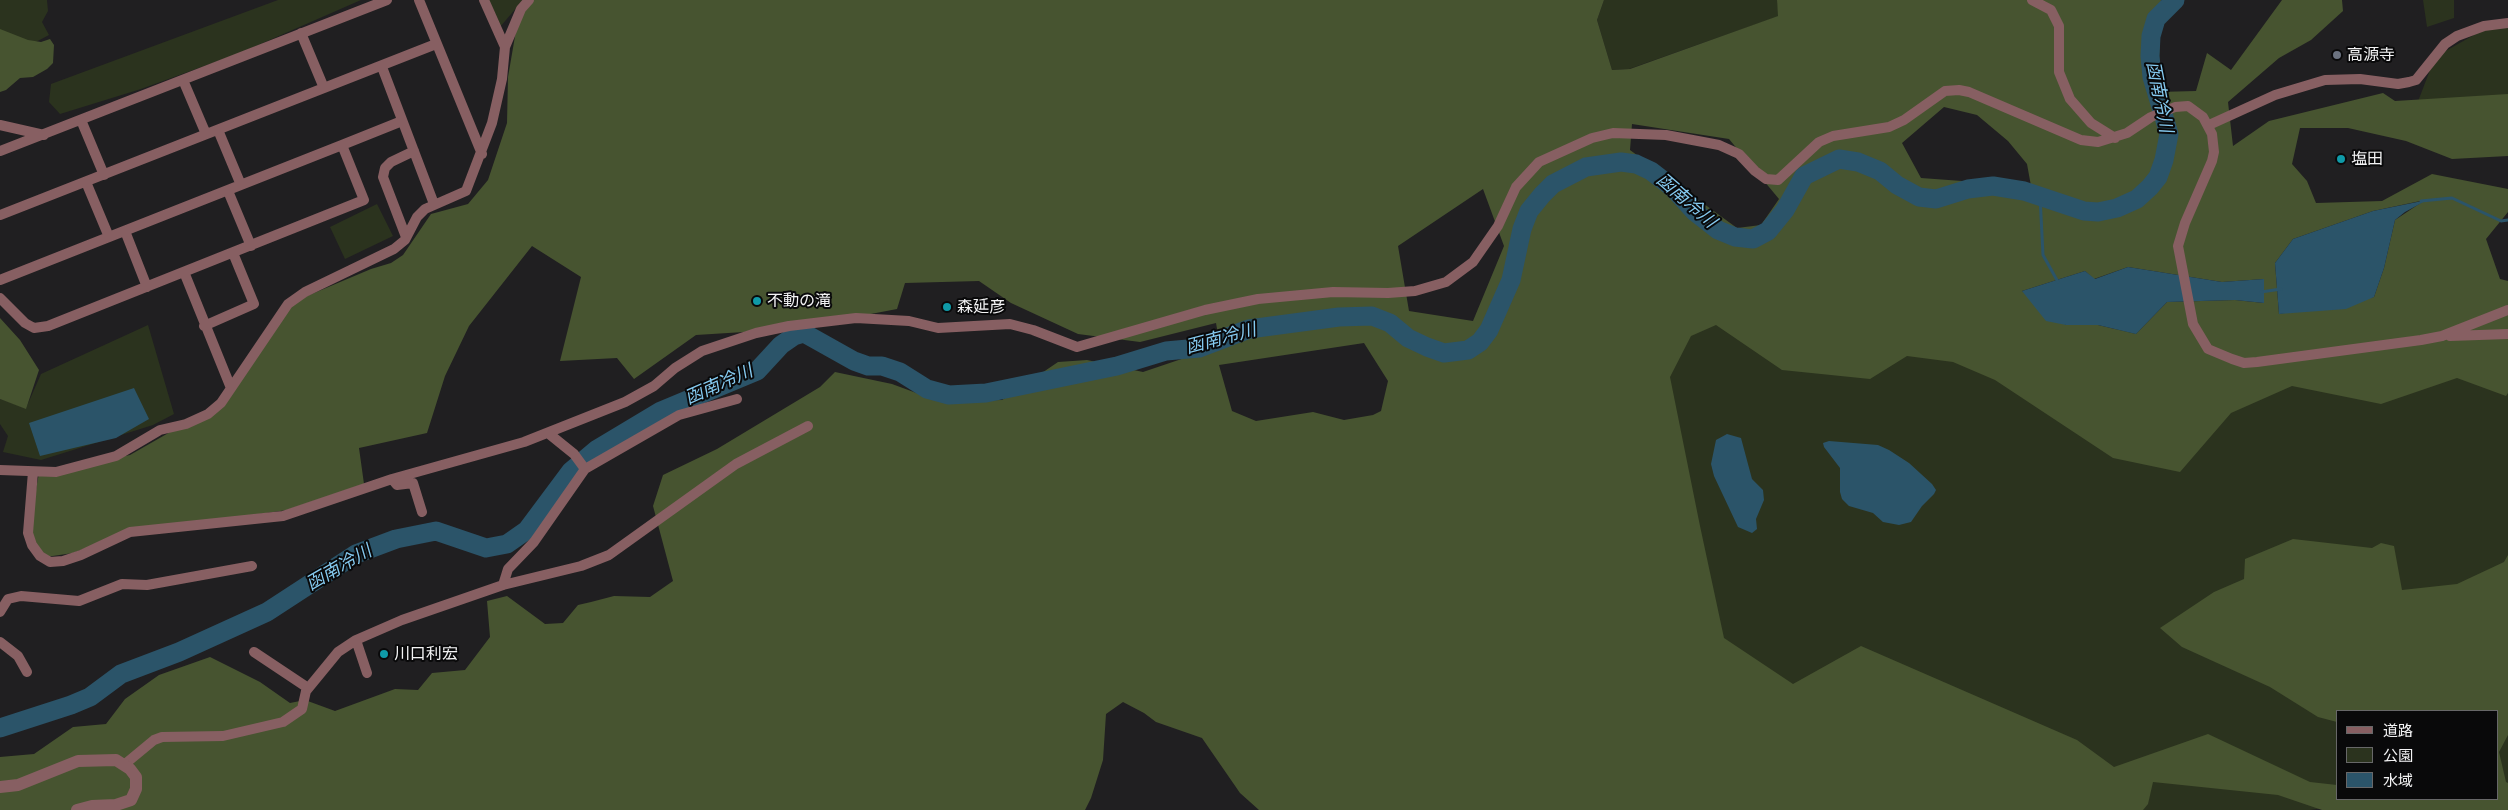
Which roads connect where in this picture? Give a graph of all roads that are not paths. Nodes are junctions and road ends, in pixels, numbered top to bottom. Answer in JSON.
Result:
{"nodes":[{"id":1,"x":387,"y":0,"type":"edge"},
{"id":2,"x":418,"y":0,"type":"edge"},
{"id":3,"x":484,"y":0,"type":"edge"},
{"id":4,"x":529,"y":0,"type":"edge"},
{"id":5,"x":2032,"y":0,"type":"edge"},
{"id":6,"x":2508,"y":23,"type":"edge"},
{"id":7,"x":301,"y":33,"type":"junction"},
{"id":8,"x":436,"y":44,"type":"junction"},
{"id":9,"x":505,"y":47,"type":"junction"},
{"id":10,"x":382,"y":67,"type":"junction"},
{"id":11,"x":184,"y":80,"type":"junction"},
{"id":12,"x":324,"y":88,"type":"junction"},
{"id":13,"x":81,"y":120,"type":"junction"},
{"id":14,"x":402,"y":121,"type":"junction"},
{"id":15,"x":0,"y":125,"type":"edge"},
{"id":16,"x":2209,"y":125,"type":"junction"},
{"id":17,"x":218,"y":130,"type":"junction"},
{"id":18,"x":206,"y":134,"type":"junction"},
{"id":19,"x":44,"y":135,"type":"junction"},
{"id":20,"x":2115,"y":138,"type":"junction"},
{"id":21,"x":342,"y":145,"type":"junction"},
{"id":22,"x":0,"y":151,"type":"edge"},
{"id":23,"x":414,"y":151,"type":"junction"},
{"id":24,"x":482,"y":154,"type":"junction"},
{"id":25,"x":104,"y":175,"type":"junction"},
{"id":26,"x":86,"y":182,"type":"junction"},
{"id":27,"x":241,"y":186,"type":"junction"},
{"id":28,"x":228,"y":191,"type":"junction"},
{"id":29,"x":434,"y":204,"type":"junction"},
{"id":30,"x":0,"y":215,"type":"edge"},
{"id":31,"x":125,"y":231,"type":"junction"},
{"id":32,"x":109,"y":237,"type":"junction"},
{"id":33,"x":406,"y":237,"type":"junction"},
{"id":34,"x":251,"y":246,"type":"junction"},
{"id":35,"x":233,"y":253,"type":"junction"},
{"id":36,"x":184,"y":272,"type":"junction"},
{"id":37,"x":0,"y":280,"type":"edge"},
{"id":38,"x":147,"y":287,"type":"junction"},
{"id":39,"x":0,"y":298,"type":"edge"},
{"id":40,"x":2508,"y":310,"type":"edge"},
{"id":41,"x":204,"y":326,"type":"junction"},
{"id":42,"x":2508,"y":334,"type":"edge"},
{"id":43,"x":2442,"y":336,"type":"junction"},
{"id":44,"x":231,"y":388,"type":"junction"},
{"id":45,"x":737,"y":398,"type":"dead end"},
{"id":46,"x":808,"y":426,"type":"dead end"},
{"id":47,"x":548,"y":433,"type":"junction"},
{"id":48,"x":585,"y":469,"type":"junction"},
{"id":49,"x":0,"y":470,"type":"edge"},
{"id":50,"x":33,"y":472,"type":"junction"},
{"id":51,"x":392,"y":479,"type":"junction"},
{"id":52,"x":422,"y":512,"type":"dead end"},
{"id":53,"x":252,"y":566,"type":"dead end"},
{"id":54,"x":503,"y":585,"type":"junction"},
{"id":55,"x":0,"y":612,"type":"edge"},
{"id":56,"x":356,"y":640,"type":"junction"},
{"id":57,"x":0,"y":642,"type":"edge"},
{"id":58,"x":254,"y":652,"type":"dead end"},
{"id":59,"x":27,"y":672,"type":"dead end"},
{"id":60,"x":366,"y":674,"type":"dead end"},
{"id":61,"x":308,"y":688,"type":"junction"},
{"id":62,"x":125,"y":764,"type":"junction"},
{"id":63,"x":0,"y":787,"type":"edge"},
{"id":64,"x":77,"y":810,"type":"edge"}],
"edges":[{"from":1,"to":7,"type":"street"},
{"from":2,"to":8,"type":"street"},
{"from":3,"to":9,"type":"street"},
{"from":4,"to":9,"type":"street"},
{"from":5,"to":20,"type":"street"},
{"from":6,"to":16,"type":"street"},
{"from":7,"to":11,"type":"street"},
{"from":7,"to":12,"type":"street"},
{"from":8,"to":10,"type":"street"},
{"from":8,"to":24,"type":"street"},
{"from":9,"to":24,"type":"street"},
{"from":10,"to":12,"type":"street"},
{"from":10,"to":14,"type":"street"},
{"from":11,"to":13,"type":"street"},
{"from":11,"to":18,"type":"street"},
{"from":12,"to":17,"type":"street"},
{"from":13,"to":19,"type":"street"},
{"from":13,"to":25,"type":"street"},
{"from":14,"to":21,"type":"street"},
{"from":14,"to":23,"type":"street"},
{"from":15,"to":19,"type":"street"},
{"from":16,"to":20,"type":"street"},
{"from":16,"to":43,"type":"street"},
{"from":17,"to":18,"type":"street"},
{"from":17,"to":27,"type":"street"},
{"from":18,"to":25,"type":"street"},
{"from":19,"to":22,"type":"street"},
{"from":20,"to":47,"type":"street"},
{"from":21,"to":27,"type":"street"},
{"from":21,"to":34,"type":"street"},
{"from":23,"to":29,"type":"street"},
{"from":23,"to":33,"type":"street"},
{"from":24,"to":29,"type":"street"},
{"from":25,"to":26,"type":"street"},
{"from":26,"to":30,"type":"street"},
{"from":26,"to":32,"type":"street"},
{"from":27,"to":28,"type":"street"},
{"from":28,"to":31,"type":"street"},
{"from":28,"to":34,"type":"street"},
{"from":29,"to":33,"type":"street"},
{"from":31,"to":32,"type":"street"},
{"from":31,"to":38,"type":"street"},
{"from":32,"to":37,"type":"street"},
{"from":33,"to":44,"type":"street"},
{"from":34,"to":35,"type":"street"},
{"from":35,"to":36,"type":"street"},
{"from":35,"to":41,"type":"street"},
{"from":36,"to":38,"type":"street"},
{"from":36,"to":41,"type":"street"},
{"from":38,"to":39,"type":"street"},
{"from":40,"to":43,"type":"street"},
{"from":41,"to":44,"type":"street"},
{"from":42,"to":43,"type":"street"},
{"from":44,"to":50,"type":"street"},
{"from":45,"to":48,"type":"street"},
{"from":46,"to":54,"type":"street"},
{"from":47,"to":48,"type":"street"},
{"from":47,"to":51,"type":"street"},
{"from":48,"to":54,"type":"street"},
{"from":49,"to":50,"type":"street"},
{"from":50,"to":51,"type":"street"},
{"from":51,"to":52,"type":"street"},
{"from":53,"to":55,"type":"street"},
{"from":54,"to":56,"type":"street"},
{"from":56,"to":60,"type":"street"},
{"from":56,"to":61,"type":"street"},
{"from":57,"to":59,"type":"street"},
{"from":58,"to":61,"type":"street"},
{"from":61,"to":62,"type":"street"},
{"from":62,"to":63,"type":"street"},
{"from":62,"to":64,"type":"street"}]}
